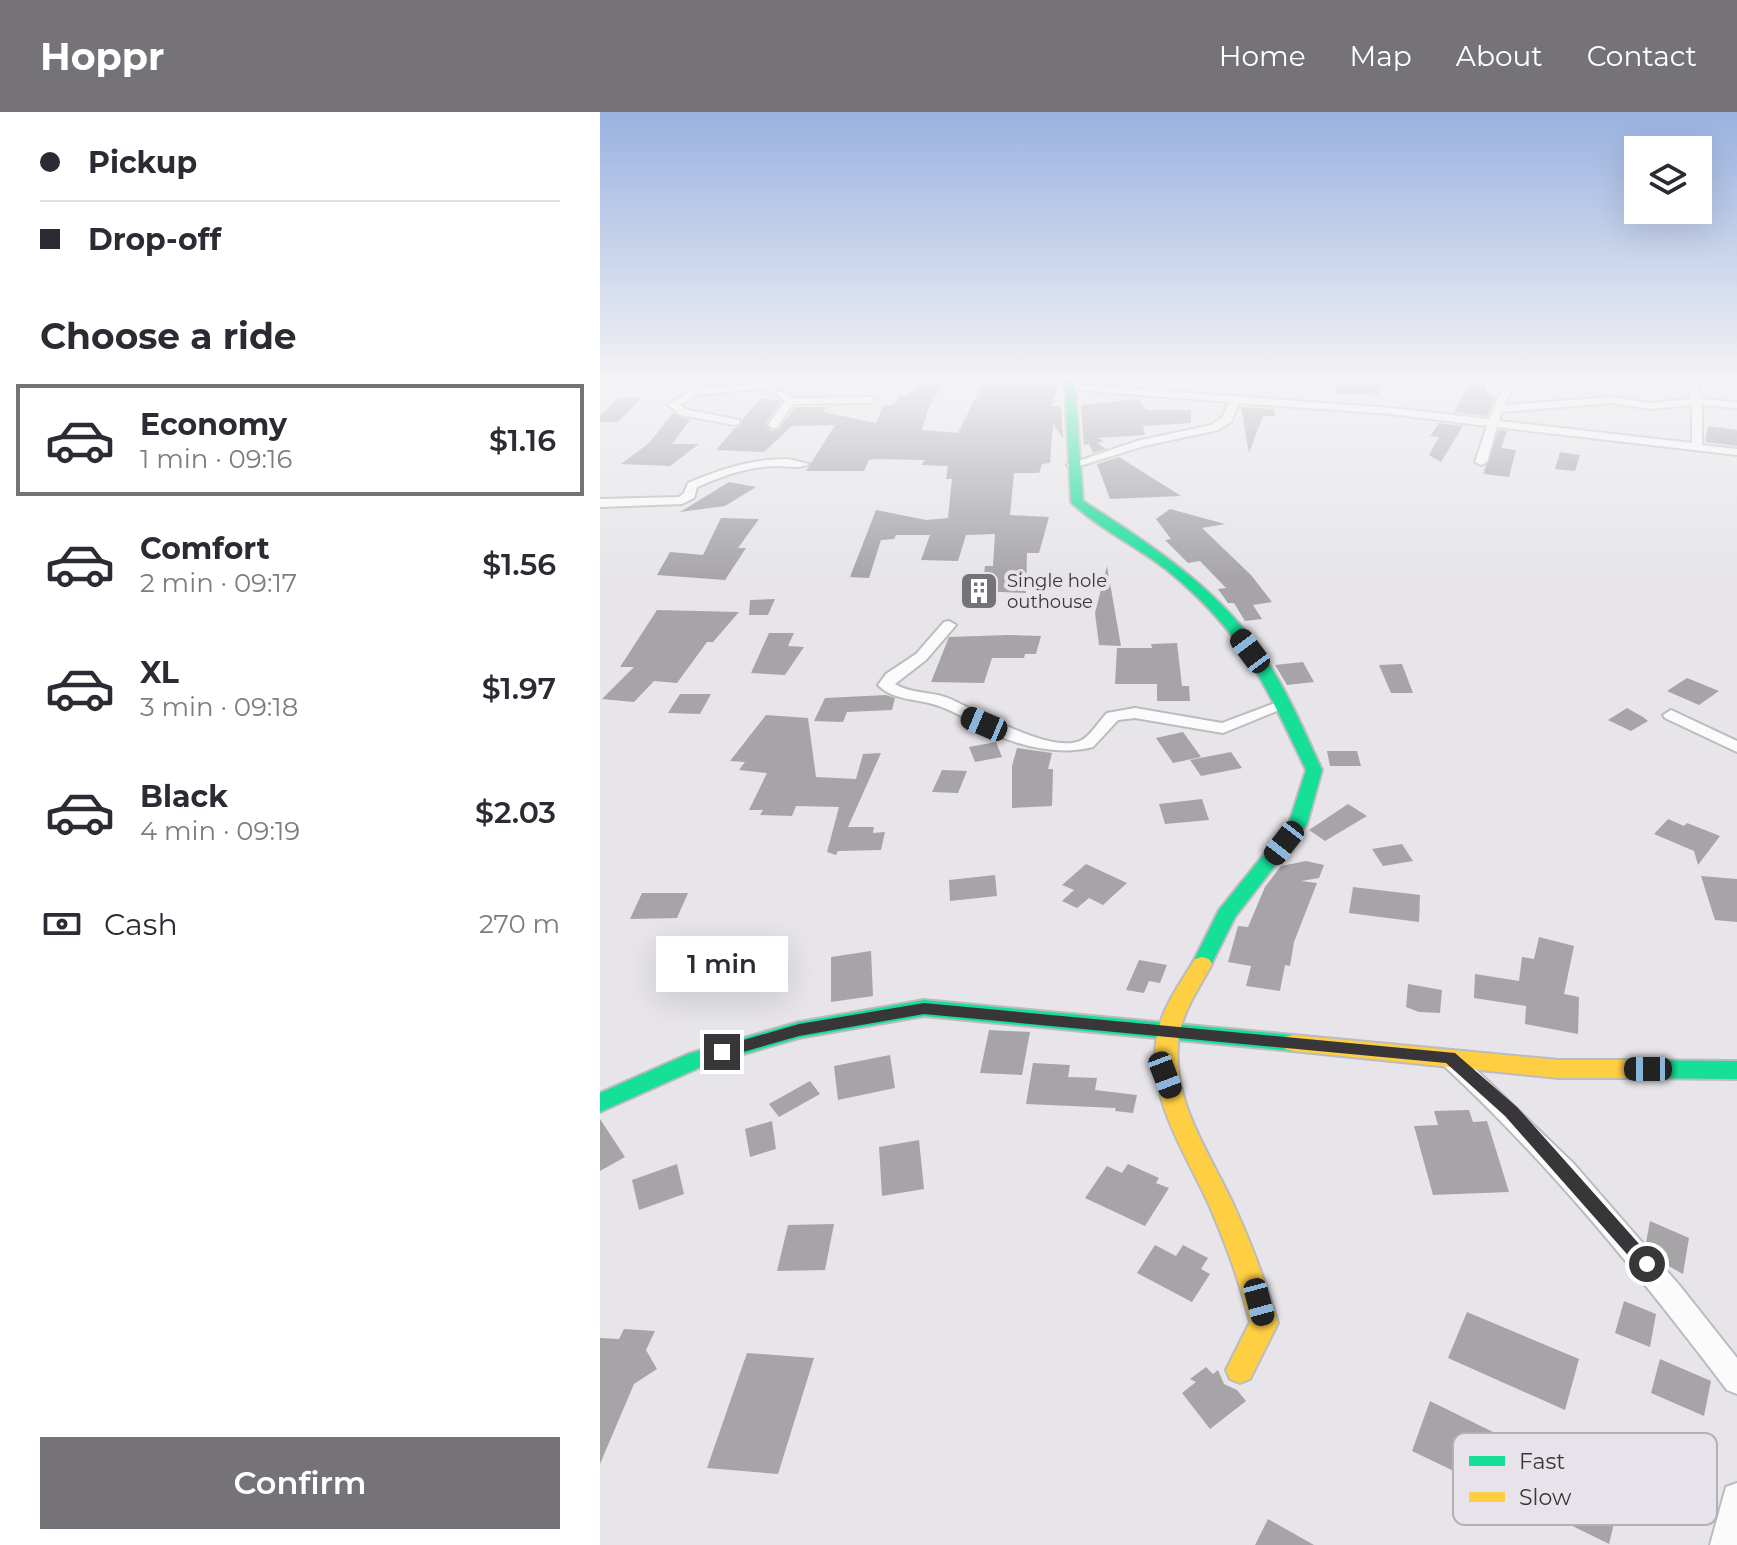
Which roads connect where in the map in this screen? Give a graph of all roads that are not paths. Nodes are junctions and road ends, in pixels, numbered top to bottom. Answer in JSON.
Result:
{"nodes":[{"id":1,"x":1072,"y":446,"type":"edge"},
{"id":2,"x":1132,"y":446,"type":"edge"},
{"id":3,"x":1485,"y":446,"type":"edge"},
{"id":4,"x":1697,"y":446,"type":"edge"},
{"id":5,"x":1737,"y":452,"type":"edge"},
{"id":6,"x":1481,"y":462,"type":"dead end"},
{"id":7,"x":803,"y":464,"type":"dead end"},
{"id":8,"x":1073,"y":465,"type":"junction"},
{"id":9,"x":600,"y":503,"type":"edge"},
{"id":10,"x":949,"y":625,"type":"dead end"},
{"id":11,"x":1281,"y":706,"type":"junction"},
{"id":12,"x":1671,"y":715,"type":"dead end"},
{"id":13,"x":1737,"y":747,"type":"edge"},
{"id":14,"x":1168,"y":1033,"type":"junction"},
{"id":15,"x":1450,"y":1058,"type":"junction"},
{"id":16,"x":1737,"y":1070,"type":"edge"},
{"id":17,"x":600,"y":1103,"type":"edge"},
{"id":18,"x":1240,"y":1370,"type":"dead end"},
{"id":19,"x":1737,"y":1380,"type":"edge"},
{"id":20,"x":1737,"y":1498,"type":"edge"},
{"id":21,"x":1726,"y":1545,"type":"edge"}],
"edges":[{"from":1,"to":8,"type":"street"},
{"from":2,"to":8,"type":"street"},
{"from":3,"to":6,"type":"street"},
{"from":4,"to":5,"type":"street"},
{"from":7,"to":9,"type":"street"},
{"from":8,"to":11,"type":"street"},
{"from":10,"to":11,"type":"street"},
{"from":11,"to":14,"type":"street"},
{"from":12,"to":13,"type":"street"},
{"from":14,"to":15,"type":"street"},
{"from":14,"to":17,"type":"street"},
{"from":14,"to":18,"type":"street"},
{"from":15,"to":16,"type":"street"},
{"from":15,"to":19,"type":"street"},
{"from":20,"to":21,"type":"street"}]}
